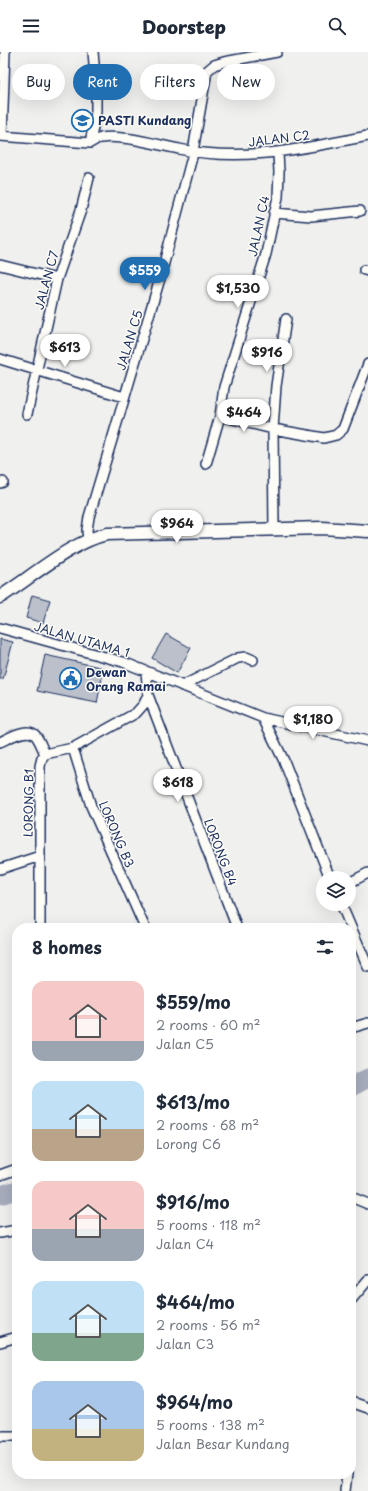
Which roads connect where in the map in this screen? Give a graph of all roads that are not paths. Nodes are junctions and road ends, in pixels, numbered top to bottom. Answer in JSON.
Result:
{"nodes":[{"id":1,"x":5,"y":52,"type":"edge"},
{"id":2,"x":93,"y":52,"type":"edge"},
{"id":3,"x":277,"y":52,"type":"edge"},
{"id":4,"x":1,"y":136,"type":"edge"},
{"id":5,"x":368,"y":136,"type":"edge"},
{"id":6,"x":90,"y":143,"type":"junction"},
{"id":7,"x":193,"y":152,"type":"junction"},
{"id":8,"x":278,"y":153,"type":"junction"},
{"id":9,"x":89,"y":178,"type":"dead end"},
{"id":10,"x":360,"y":211,"type":"dead end"},
{"id":11,"x":274,"y":214,"type":"junction"},
{"id":12,"x":0,"y":264,"type":"edge"},
{"id":13,"x":57,"y":279,"type":"junction"},
{"id":14,"x":286,"y":319,"type":"dead end"},
{"id":15,"x":0,"y":360,"type":"edge"},
{"id":16,"x":368,"y":364,"type":"edge"},
{"id":17,"x":37,"y":370,"type":"junction"},
{"id":18,"x":124,"y":397,"type":"junction"},
{"id":19,"x":28,"y":414,"type":"dead end"},
{"id":20,"x":220,"y":416,"type":"junction"},
{"id":21,"x":273,"y":429,"type":"junction"},
{"id":22,"x":206,"y":464,"type":"dead end"},
{"id":23,"x":274,"y":529,"type":"junction"},
{"id":24,"x":368,"y":531,"type":"edge"},
{"id":25,"x":88,"y":540,"type":"junction"},
{"id":26,"x":0,"y":598,"type":"edge"},
{"id":27,"x":0,"y":628,"type":"edge"},
{"id":28,"x":253,"y":660,"type":"dead end"},
{"id":29,"x":146,"y":671,"type":"junction"},
{"id":30,"x":182,"y":686,"type":"junction"},
{"id":31,"x":148,"y":695,"type":"junction"},
{"id":32,"x":263,"y":718,"type":"junction"},
{"id":33,"x":368,"y":741,"type":"edge"},
{"id":34,"x":0,"y":742,"type":"edge"},
{"id":35,"x":73,"y":748,"type":"junction"},
{"id":36,"x":45,"y":754,"type":"junction"},
{"id":37,"x":40,"y":856,"type":"junction"},
{"id":38,"x":0,"y":869,"type":"edge"},
{"id":39,"x":327,"y":871,"type":"edge"},
{"id":40,"x":368,"y":873,"type":"edge"},
{"id":41,"x":356,"y":879,"type":"edge"},
{"id":42,"x":344,"y":911,"type":"edge"},
{"id":43,"x":40,"y":923,"type":"edge"},
{"id":44,"x":143,"y":923,"type":"edge"},
{"id":45,"x":235,"y":923,"type":"edge"},
{"id":46,"x":349,"y":923,"type":"edge"},
{"id":47,"x":356,"y":939,"type":"edge"},
{"id":48,"x":368,"y":967,"type":"edge"},
{"id":49,"x":368,"y":1023,"type":"edge"},
{"id":50,"x":356,"y":1027,"type":"edge"},
{"id":51,"x":12,"y":1171,"type":"edge"},
{"id":52,"x":0,"y":1175,"type":"edge"},
{"id":53,"x":356,"y":1199,"type":"edge"},
{"id":54,"x":368,"y":1204,"type":"edge"},
{"id":55,"x":12,"y":1231,"type":"edge"},
{"id":56,"x":0,"y":1233,"type":"edge"},
{"id":57,"x":368,"y":1280,"type":"edge"},
{"id":58,"x":356,"y":1294,"type":"edge"},
{"id":59,"x":12,"y":1338,"type":"edge"},
{"id":60,"x":0,"y":1342,"type":"edge"},
{"id":61,"x":356,"y":1404,"type":"edge"},
{"id":62,"x":368,"y":1408,"type":"edge"},
{"id":63,"x":0,"y":1436,"type":"edge"},
{"id":64,"x":12,"y":1436,"type":"edge"},
{"id":65,"x":346,"y":1479,"type":"edge"},
{"id":66,"x":345,"y":1491,"type":"edge"}],
"edges":[{"from":1,"to":4,"type":"street"},
{"from":2,"to":6,"type":"street"},
{"from":3,"to":7,"type":"street","name":"JALAN C5"},
{"from":4,"to":6,"type":"street"},
{"from":5,"to":8,"type":"street","name":"JALAN C2"},
{"from":6,"to":7,"type":"street","name":"JALAN C2"},
{"from":7,"to":8,"type":"street","name":"JALAN C2"},
{"from":7,"to":18,"type":"street","name":"JALAN C5"},
{"from":8,"to":11,"type":"street","name":"JALAN C4"},
{"from":9,"to":13,"type":"street","name":"JALAN C7"},
{"from":10,"to":11,"type":"street"},
{"from":11,"to":20,"type":"street","name":"JALAN C4"},
{"from":12,"to":13,"type":"street"},
{"from":13,"to":17,"type":"street","name":"JALAN C7"},
{"from":14,"to":21,"type":"street"},
{"from":15,"to":17,"type":"street"},
{"from":16,"to":21,"type":"street"},
{"from":17,"to":18,"type":"street"},
{"from":17,"to":19,"type":"street","name":"JALAN C7"},
{"from":18,"to":25,"type":"street","name":"JALAN C5"},
{"from":20,"to":21,"type":"street"},
{"from":20,"to":22,"type":"street","name":"JALAN C4"},
{"from":21,"to":23,"type":"street"},
{"from":23,"to":24,"type":"main road"},
{"from":23,"to":25,"type":"main road"},
{"from":25,"to":26,"type":"main road"},
{"from":27,"to":29,"type":"street","name":"JALAN UTAMA 1"},
{"from":28,"to":30,"type":"street"},
{"from":29,"to":30,"type":"street","name":"JALAN UTAMA 1"},
{"from":29,"to":31,"type":"street","name":"LORONG B4"},
{"from":30,"to":32,"type":"street","name":"JALAN UTAMA 1"},
{"from":31,"to":35,"type":"street","name":"LORONG B1"},
{"from":31,"to":45,"type":"street","name":"LORONG B4"},
{"from":32,"to":33,"type":"street","name":"JALAN UTAMA 1"},
{"from":32,"to":39,"type":"street"},
{"from":34,"to":36,"type":"street"},
{"from":35,"to":36,"type":"street","name":"LORONG B1"},
{"from":35,"to":44,"type":"street","name":"LORONG B3"},
{"from":36,"to":37,"type":"street","name":"LORONG B1"},
{"from":37,"to":38,"type":"street"},
{"from":37,"to":43,"type":"street","name":"LORONG B1"},
{"from":40,"to":41,"type":"street"},
{"from":42,"to":46,"type":"street"},
{"from":47,"to":48,"type":"street"},
{"from":49,"to":50,"type":"street"},
{"from":51,"to":52,"type":"street"},
{"from":53,"to":54,"type":"street"},
{"from":55,"to":56,"type":"street"},
{"from":57,"to":58,"type":"street"},
{"from":59,"to":60,"type":"street"},
{"from":61,"to":62,"type":"street"},
{"from":63,"to":64,"type":"street"},
{"from":65,"to":66,"type":"street"}]}
